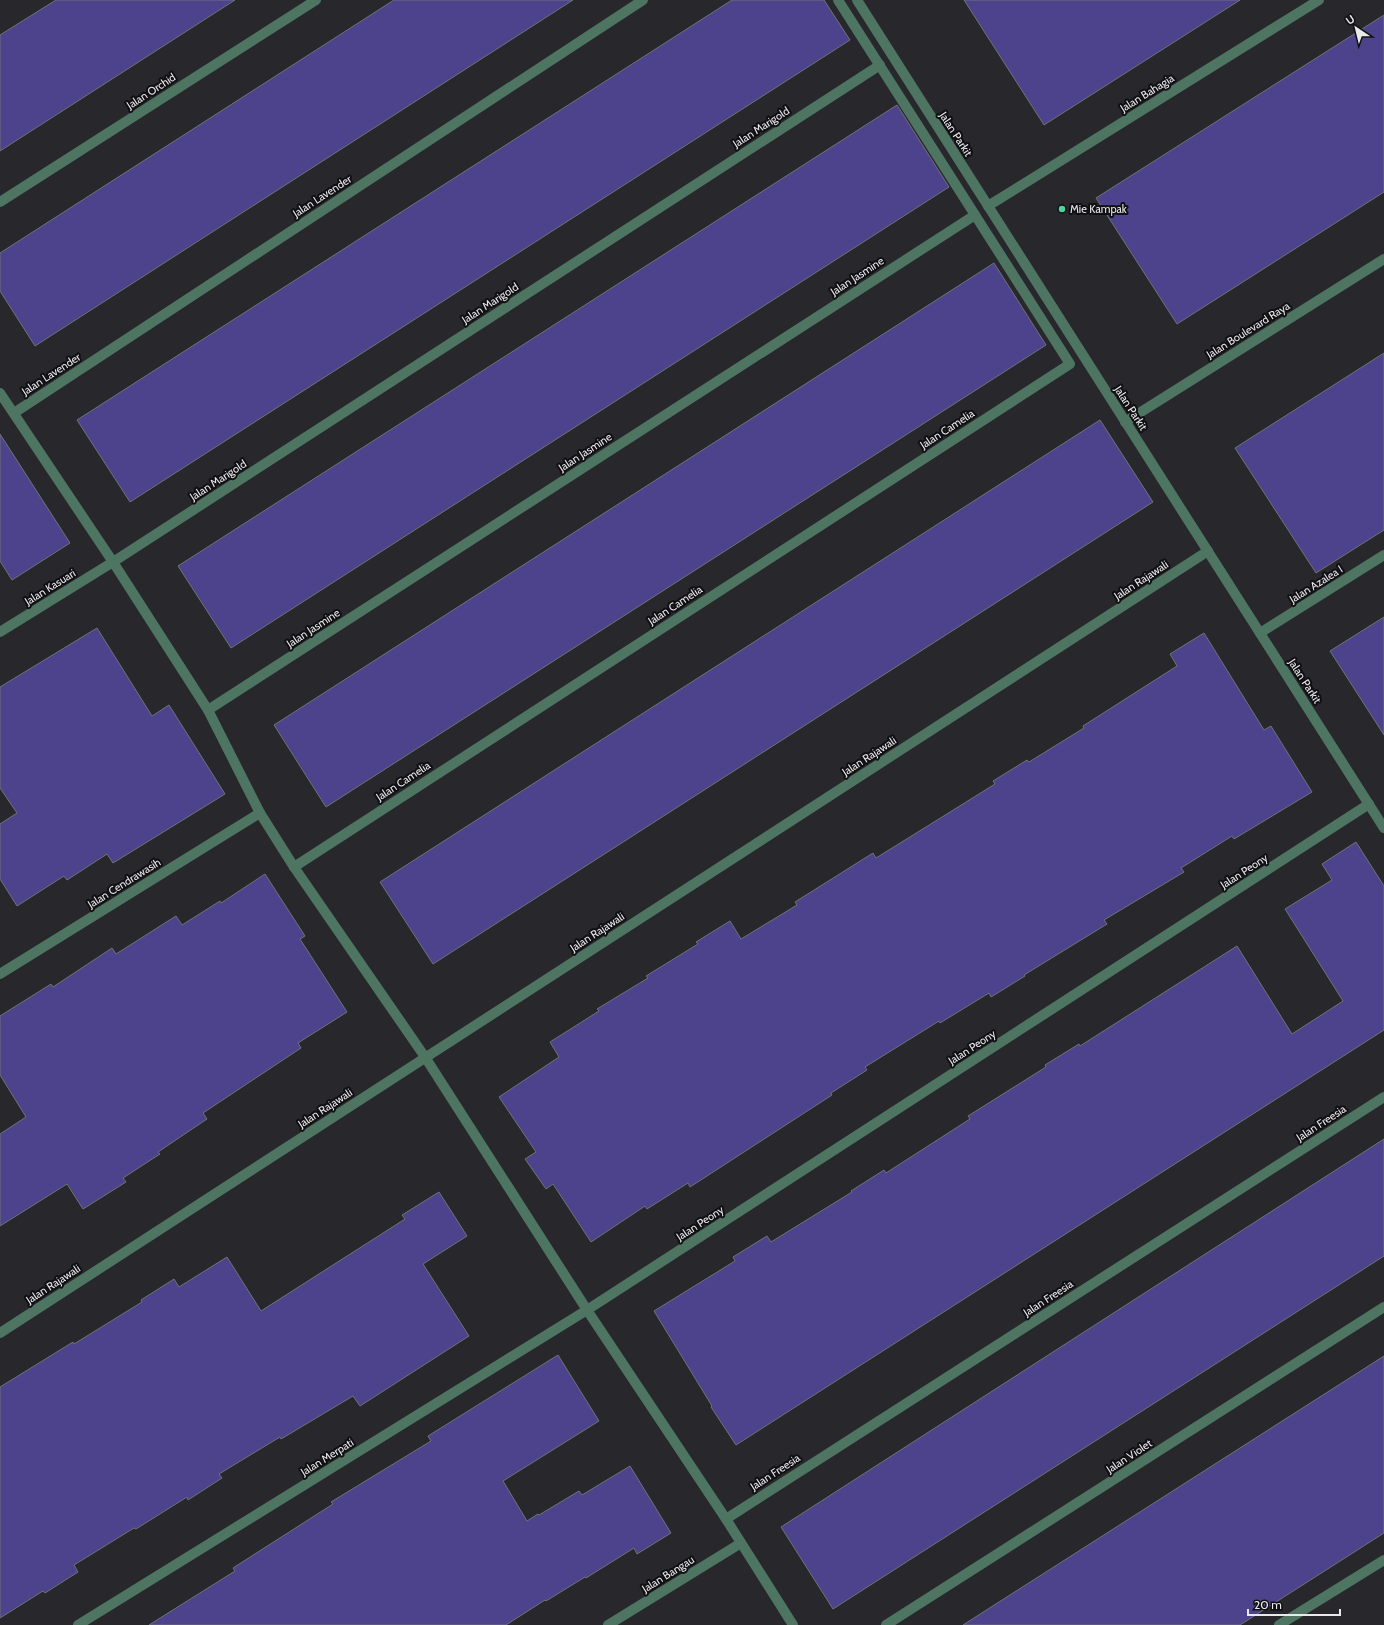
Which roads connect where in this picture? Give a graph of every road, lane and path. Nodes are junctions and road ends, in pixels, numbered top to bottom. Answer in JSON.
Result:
{"nodes":[{"id":1,"x":316,"y":0,"type":"edge"},
{"id":2,"x":643,"y":0,"type":"edge"},
{"id":3,"x":838,"y":0,"type":"edge"},
{"id":4,"x":857,"y":0,"type":"edge"},
{"id":5,"x":1319,"y":0,"type":"edge"},
{"id":6,"x":880,"y":65,"type":"junction"},
{"id":7,"x":0,"y":202,"type":"edge"},
{"id":8,"x":988,"y":206,"type":"junction"},
{"id":9,"x":975,"y":215,"type":"junction"},
{"id":10,"x":1384,"y":259,"type":"edge"},
{"id":11,"x":0,"y":393,"type":"edge"},
{"id":12,"x":14,"y":413,"type":"junction"},
{"id":13,"x":1126,"y":422,"type":"junction"},
{"id":14,"x":1208,"y":551,"type":"junction"},
{"id":15,"x":1384,"y":555,"type":"edge"},
{"id":16,"x":113,"y":562,"type":"junction"},
{"id":17,"x":0,"y":632,"type":"edge"},
{"id":18,"x":1260,"y":634,"type":"junction"},
{"id":19,"x":208,"y":710,"type":"junction"},
{"id":20,"x":1369,"y":804,"type":"junction"},
{"id":21,"x":260,"y":813,"type":"junction"},
{"id":22,"x":1384,"y":827,"type":"edge"},
{"id":23,"x":294,"y":867,"type":"junction"},
{"id":24,"x":0,"y":974,"type":"edge"},
{"id":25,"x":425,"y":1057,"type":"junction"},
{"id":26,"x":1384,"y":1097,"type":"edge"},
{"id":27,"x":1384,"y":1307,"type":"edge"},
{"id":28,"x":587,"y":1310,"type":"junction"},
{"id":29,"x":0,"y":1333,"type":"edge"},
{"id":30,"x":726,"y":1519,"type":"junction"},
{"id":31,"x":741,"y":1543,"type":"junction"},
{"id":32,"x":1384,"y":1560,"type":"edge"},
{"id":33,"x":78,"y":1625,"type":"edge"},
{"id":34,"x":608,"y":1625,"type":"edge"},
{"id":35,"x":793,"y":1625,"type":"edge"},
{"id":36,"x":886,"y":1625,"type":"edge"},
{"id":37,"x":1279,"y":1625,"type":"edge"}],
"edges":[{"from":1,"to":7,"type":"street","name":"Jalan Orchid"},
{"from":2,"to":12,"type":"street","name":"Jalan Lavender"},
{"from":3,"to":6,"type":"street"},
{"from":4,"to":8,"type":"street","name":"Jalan Parkit"},
{"from":5,"to":8,"type":"street","name":"Jalan Bahagia"},
{"from":6,"to":9,"type":"street"},
{"from":6,"to":16,"type":"street","name":"Jalan Marigold"},
{"from":8,"to":13,"type":"street","name":"Jalan Parkit"},
{"from":9,"to":19,"type":"street","name":"Jalan Jasmine"},
{"from":9,"to":23,"type":"street","name":"Jalan Camelia"},
{"from":10,"to":13,"type":"street","name":"Jalan Boulevard Raya"},
{"from":11,"to":12,"type":"street"},
{"from":12,"to":16,"type":"street"},
{"from":13,"to":14,"type":"street","name":"Jalan Parkit"},
{"from":14,"to":18,"type":"street","name":"Jalan Parkit"},
{"from":14,"to":25,"type":"street","name":"Jalan Rajawali"},
{"from":15,"to":18,"type":"street","name":"Jalan Azalea I"},
{"from":16,"to":17,"type":"street","name":"Jalan Kasuari"},
{"from":16,"to":19,"type":"street"},
{"from":18,"to":20,"type":"street","name":"Jalan Parkit"},
{"from":19,"to":21,"type":"street"},
{"from":20,"to":22,"type":"street","name":"Jalan Parkit"},
{"from":20,"to":28,"type":"street","name":"Jalan Peony"},
{"from":21,"to":23,"type":"street"},
{"from":21,"to":24,"type":"street","name":"Jalan Cendrawasih"},
{"from":23,"to":25,"type":"street"},
{"from":25,"to":28,"type":"street"},
{"from":25,"to":29,"type":"street","name":"Jalan Rajawali"},
{"from":26,"to":30,"type":"street","name":"Jalan Freesia"},
{"from":27,"to":36,"type":"street","name":"Jalan Violet"},
{"from":28,"to":30,"type":"street"},
{"from":28,"to":33,"type":"street","name":"Jalan Merpati"},
{"from":30,"to":31,"type":"street"},
{"from":31,"to":34,"type":"street","name":"Jalan Bangau"},
{"from":31,"to":35,"type":"street"},
{"from":32,"to":37,"type":"street"}]}
